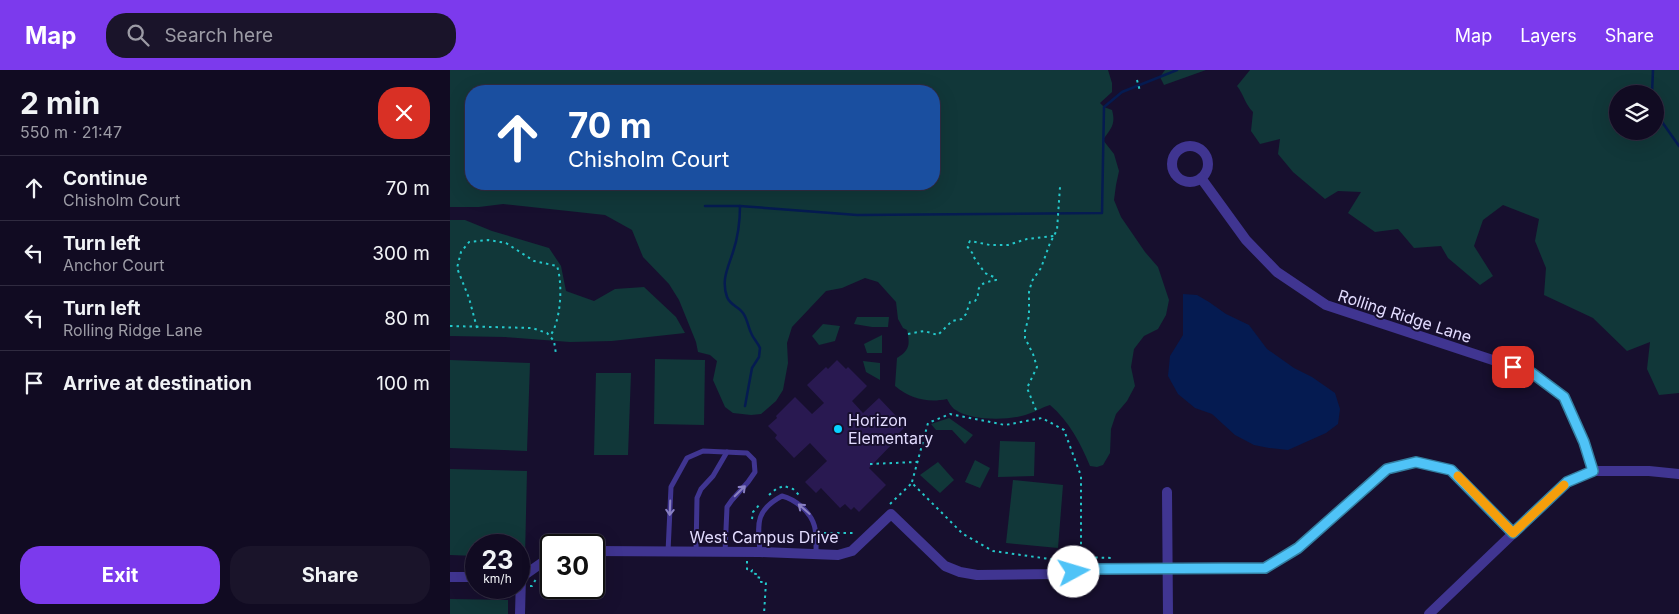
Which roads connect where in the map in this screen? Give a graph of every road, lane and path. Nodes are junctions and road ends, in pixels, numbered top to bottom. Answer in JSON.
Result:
{"nodes":[{"id":1,"x":1138,"y":80,"type":"dead end"},
{"id":2,"x":1140,"y":91,"type":"dead end"},
{"id":3,"x":1201,"y":178,"type":"dead end"},
{"id":4,"x":1060,"y":187,"type":"dead end"},
{"id":5,"x":1054,"y":236,"type":"junction"},
{"id":6,"x":450,"y":326,"type":"edge"},
{"id":7,"x":477,"y":328,"type":"junction"},
{"id":8,"x":908,"y":334,"type":"dead end"},
{"id":9,"x":550,"y":336,"type":"junction"},
{"id":10,"x":556,"y":354,"type":"dead end"},
{"id":11,"x":1036,"y":410,"type":"dead end"},
{"id":12,"x":727,"y":452,"type":"junction"},
{"id":13,"x":917,"y":462,"type":"junction"},
{"id":14,"x":870,"y":464,"type":"dead end"},
{"id":15,"x":1593,"y":471,"type":"junction"},
{"id":16,"x":1679,"y":474,"type":"edge"},
{"id":17,"x":912,"y":483,"type":"junction"},
{"id":18,"x":1167,"y":492,"type":"dead end"},
{"id":19,"x":769,"y":495,"type":"dead end"},
{"id":20,"x":804,"y":500,"type":"dead end"},
{"id":21,"x":763,"y":501,"type":"dead end"},
{"id":22,"x":885,"y":509,"type":"dead end"},
{"id":23,"x":752,"y":525,"type":"dead end"},
{"id":24,"x":861,"y":532,"type":"dead end"},
{"id":25,"x":822,"y":533,"type":"dead end"},
{"id":26,"x":1513,"y":533,"type":"junction"},
{"id":27,"x":605,"y":550,"type":"edge"},
{"id":28,"x":668,"y":552,"type":"junction"},
{"id":29,"x":696,"y":552,"type":"junction"},
{"id":30,"x":726,"y":552,"type":"junction"},
{"id":31,"x":747,"y":552,"type":"junction"},
{"id":32,"x":760,"y":552,"type":"junction"},
{"id":33,"x":816,"y":554,"type":"junction"},
{"id":34,"x":1077,"y":557,"type":"junction"},
{"id":35,"x":1117,"y":558,"type":"dead end"},
{"id":36,"x":1167,"y":568,"type":"junction"},
{"id":37,"x":450,"y":577,"type":"edge"},
{"id":38,"x":465,"y":577,"type":"edge"},
{"id":39,"x":520,"y":599,"type":"edge"},
{"id":40,"x":520,"y":614,"type":"edge"},
{"id":41,"x":764,"y":614,"type":"edge"},
{"id":42,"x":1168,"y":614,"type":"edge"},
{"id":43,"x":1429,"y":614,"type":"edge"}],
"edges":[{"from":1,"to":2,"type":"path"},
{"from":3,"to":15,"type":"street","name":"Rolling Ridge Lane"},
{"from":4,"to":5,"type":"path"},
{"from":5,"to":8,"type":"path"},
{"from":5,"to":11,"type":"path"},
{"from":6,"to":7,"type":"path"},
{"from":7,"to":9,"type":"path"},
{"from":7,"to":9,"type":"path"},
{"from":9,"to":10,"type":"path"},
{"from":12,"to":28,"type":"lane","one_way":true},
{"from":12,"to":29,"type":"lane"},
{"from":30,"to":12,"type":"lane","one_way":true},
{"from":13,"to":14,"type":"path"},
{"from":13,"to":17,"type":"path"},
{"from":13,"to":34,"type":"path"},
{"from":15,"to":16,"type":"street"},
{"from":15,"to":26,"type":"street"},
{"from":17,"to":22,"type":"path"},
{"from":17,"to":34,"type":"path"},
{"from":18,"to":36,"type":"street"},
{"from":19,"to":20,"type":"path"},
{"from":21,"to":23,"type":"path"},
{"from":24,"to":25,"type":"path"},
{"from":26,"to":36,"type":"street"},
{"from":26,"to":43,"type":"street"},
{"from":27,"to":28,"type":"street","name":"West Campus Drive"},
{"from":28,"to":29,"type":"street","name":"West Campus Drive"},
{"from":29,"to":30,"type":"street","name":"West Campus Drive"},
{"from":30,"to":31,"type":"street","name":"West Campus Drive"},
{"from":31,"to":32,"type":"street","name":"West Campus Drive"},
{"from":31,"to":41,"type":"path"},
{"from":32,"to":33,"type":"street","name":"West Campus Drive"},
{"from":33,"to":32,"type":"lane","one_way":true},
{"from":33,"to":36,"type":"street","name":"West Campus Drive"},
{"from":34,"to":35,"type":"path"},
{"from":36,"to":42,"type":"street"},
{"from":37,"to":38,"type":"street"},
{"from":39,"to":40,"type":"street"}]}
